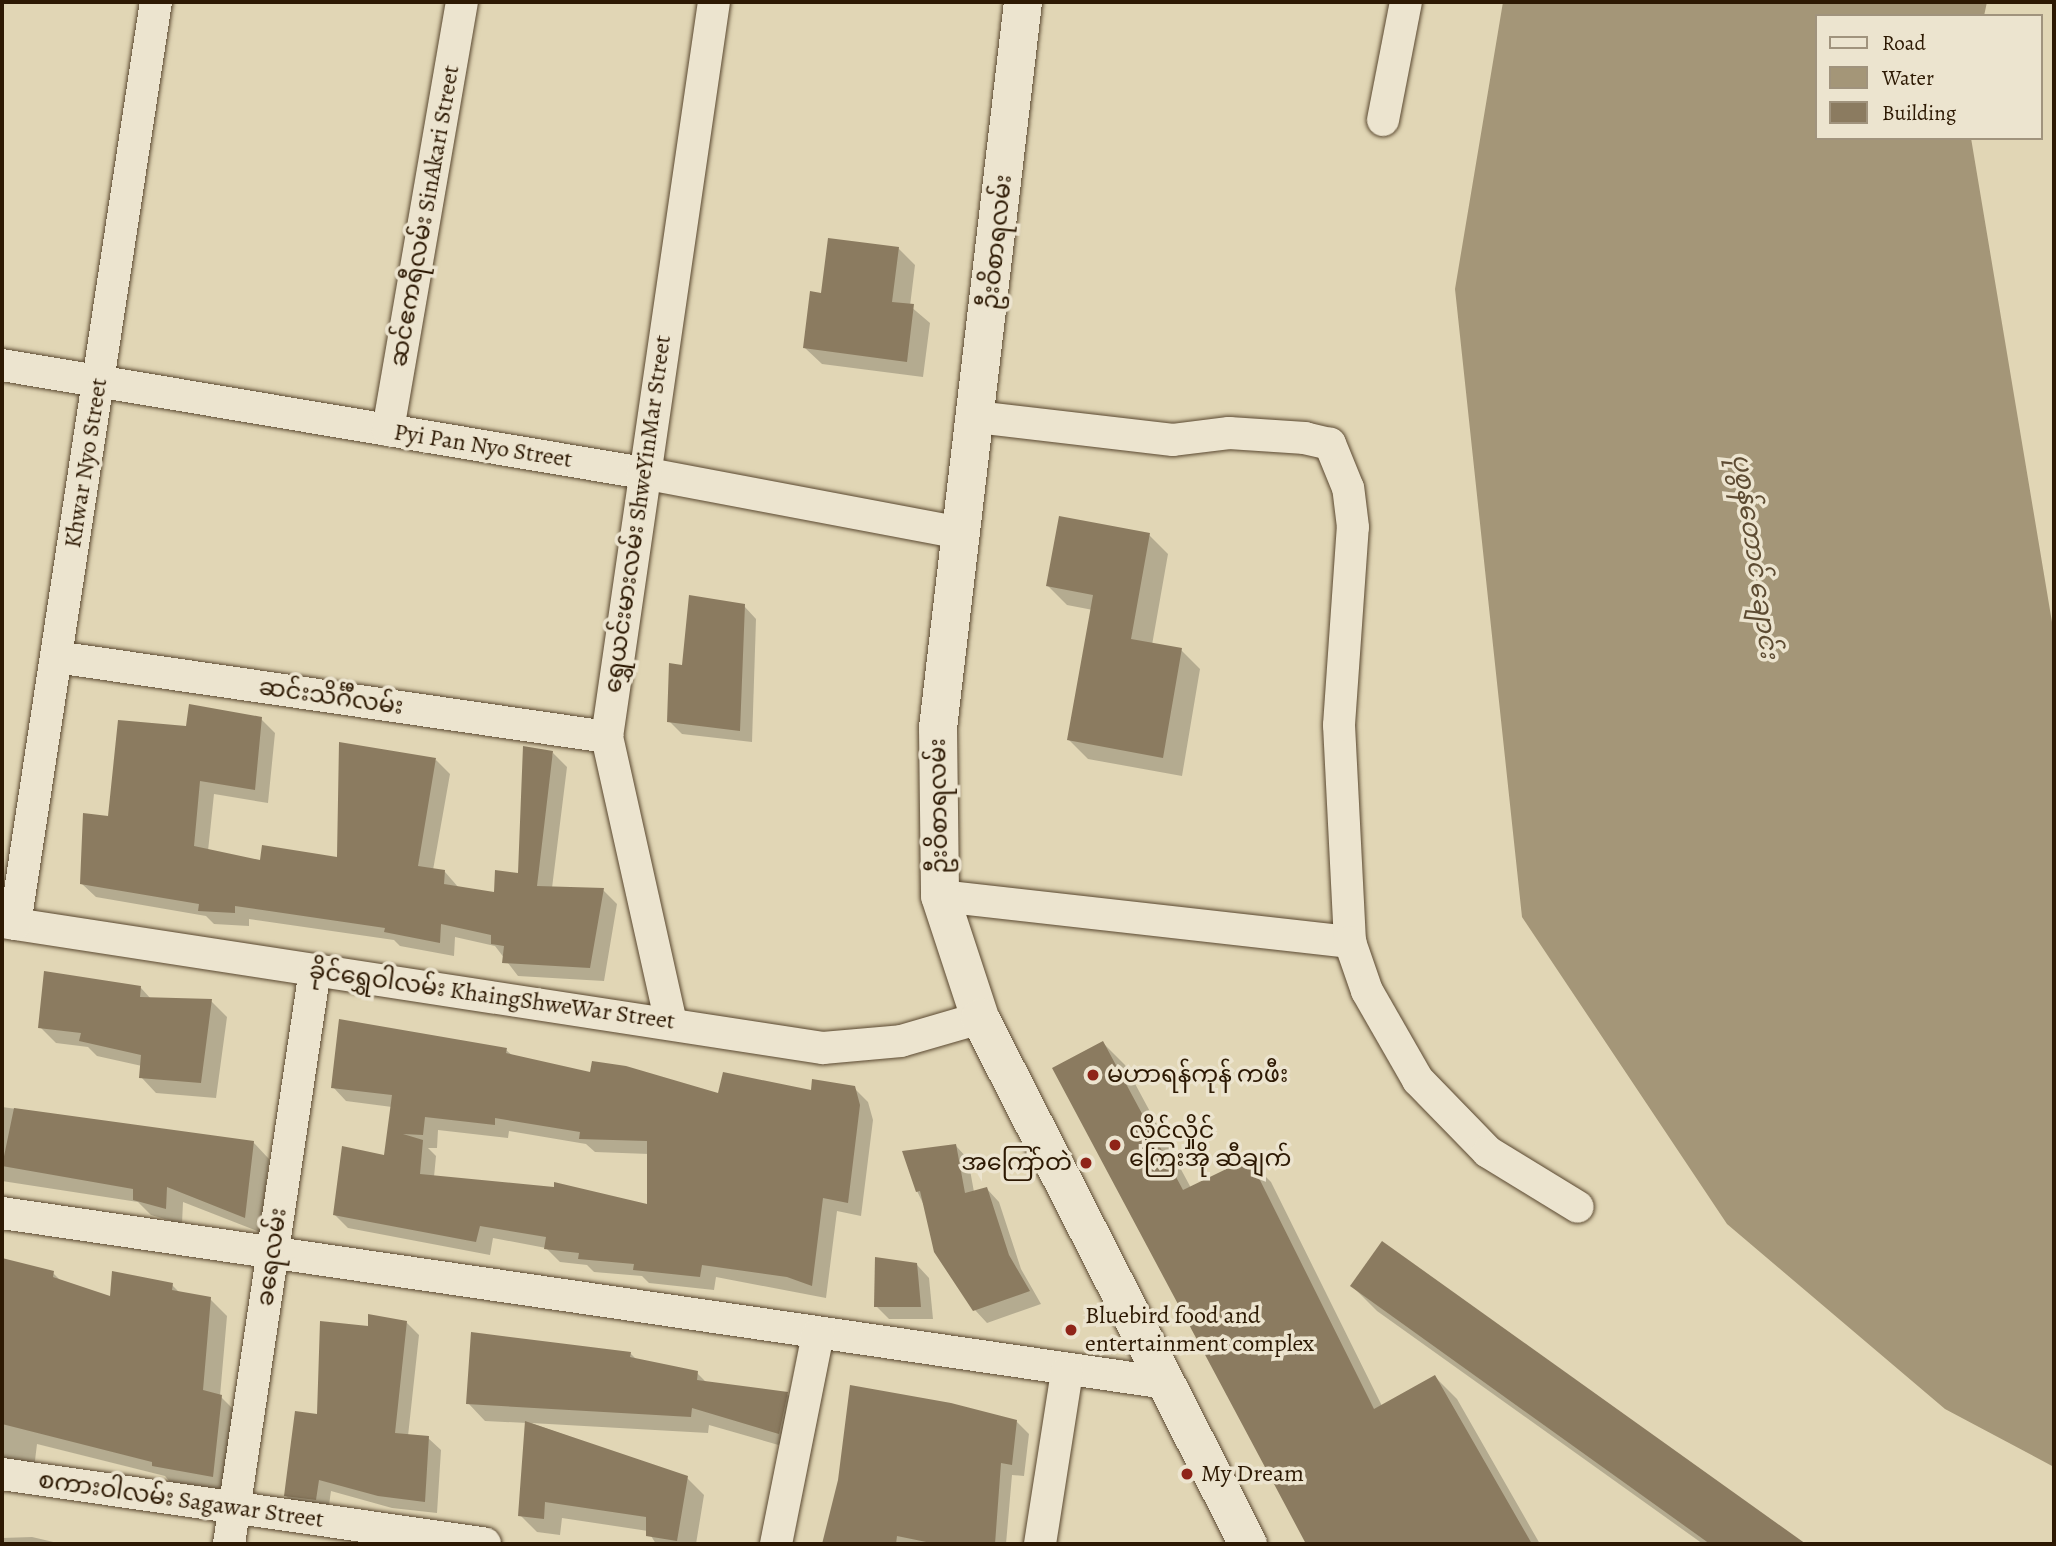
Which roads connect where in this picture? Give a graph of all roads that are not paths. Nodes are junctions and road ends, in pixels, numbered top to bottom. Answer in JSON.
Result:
{"nodes":[{"id":1,"x":156,"y":2,"type":"edge"},
{"id":2,"x":462,"y":2,"type":"edge"},
{"id":3,"x":714,"y":2,"type":"edge"},
{"id":4,"x":1023,"y":2,"type":"edge"},
{"id":5,"x":1406,"y":2,"type":"edge"},
{"id":6,"x":1383,"y":120,"type":"dead end"},
{"id":7,"x":2,"y":365,"type":"edge"},
{"id":8,"x":98,"y":381,"type":"junction"},
{"id":9,"x":978,"y":417,"type":"junction"},
{"id":10,"x":388,"y":430,"type":"junction"},
{"id":11,"x":643,"y":472,"type":"junction"},
{"id":12,"x":962,"y":533,"type":"junction"},
{"id":13,"x":56,"y":657,"type":"junction"},
{"id":14,"x":607,"y":737,"type":"junction"},
{"id":15,"x":940,"y":896,"type":"junction"},
{"id":16,"x":8,"y":923,"type":"edge"},
{"id":17,"x":1350,"y":942,"type":"junction"},
{"id":18,"x":315,"y":970,"type":"junction"},
{"id":19,"x":980,"y":1018,"type":"junction"},
{"id":20,"x":671,"y":1023,"type":"junction"},
{"id":21,"x":1578,"y":1207,"type":"dead end"},
{"id":22,"x":2,"y":1213,"type":"edge"},
{"id":23,"x":272,"y":1254,"type":"junction"},
{"id":24,"x":818,"y":1334,"type":"junction"},
{"id":25,"x":1067,"y":1371,"type":"junction"},
{"id":26,"x":1166,"y":1383,"type":"junction"},
{"id":27,"x":2,"y":1474,"type":"edge"},
{"id":28,"x":235,"y":1508,"type":"junction"},
{"id":29,"x":229,"y":1544,"type":"edge"},
{"id":30,"x":485,"y":1544,"type":"edge"},
{"id":31,"x":776,"y":1544,"type":"edge"},
{"id":32,"x":1040,"y":1544,"type":"edge"},
{"id":33,"x":1248,"y":1544,"type":"edge"}],
"edges":[{"from":1,"to":8,"type":"street","name":"Khwar Nyo Street"},
{"from":2,"to":10,"type":"street","name":"ဆင်ဧကရီလမ်း SinAkari Street"},
{"from":3,"to":11,"type":"street","name":"ရွှေယင်းမားလမ်း ShweYinMar Street"},
{"from":4,"to":9,"type":"main road","name":"ဦးဝိစာရလမ်း"},
{"from":5,"to":6,"type":"street"},
{"from":7,"to":8,"type":"street","name":"Pyi Pan Nyo Street"},
{"from":8,"to":10,"type":"street","name":"Pyi Pan Nyo Street"},
{"from":8,"to":13,"type":"street","name":"Khwar Nyo Street"},
{"from":9,"to":12,"type":"main road","name":"ဦးဝိစာရလမ်း"},
{"from":9,"to":17,"type":"street"},
{"from":10,"to":11,"type":"street","name":"Pyi Pan Nyo Street"},
{"from":11,"to":12,"type":"street","name":"Pyi Pan Nyo Street"},
{"from":11,"to":14,"type":"street","name":"ရွှေယင်းမားလမ်း ShweYinMar Street"},
{"from":12,"to":15,"type":"main road","name":"ဦးဝိစာရလမ်း"},
{"from":13,"to":14,"type":"street","name":"ဆင်းသိင်္ဂီလမ်း"},
{"from":13,"to":16,"type":"street","name":"Khwar Nyo Street"},
{"from":14,"to":20,"type":"street","name":"ရွှေယင်းမားလမ်း ShweYinMar Street"},
{"from":15,"to":17,"type":"street"},
{"from":15,"to":19,"type":"main road","name":"ဦးဝိစာရလမ်း"},
{"from":16,"to":18,"type":"street","name":"ခိုင်ရွှေဝါလမ်း KhaingShweWar Street"},
{"from":17,"to":21,"type":"street"},
{"from":18,"to":20,"type":"street","name":"ခိုင်ရွှေဝါလမ်း KhaingShweWar Street"},
{"from":18,"to":23,"type":"street","name":"ခရေလမ်း"},
{"from":19,"to":20,"type":"street","name":"ခိုင်ရွှေဝါလမ်း KhaingShweWar Street"},
{"from":19,"to":26,"type":"main road","name":"ဦးဝိစာရလမ်း"},
{"from":22,"to":23,"type":"street"},
{"from":23,"to":24,"type":"street"},
{"from":23,"to":28,"type":"street","name":"ခရေလမ်း"},
{"from":24,"to":25,"type":"street"},
{"from":24,"to":31,"type":"street"},
{"from":25,"to":26,"type":"street"},
{"from":25,"to":32,"type":"street"},
{"from":26,"to":33,"type":"main road","name":"ဦးဝိစာရလမ်း"},
{"from":27,"to":28,"type":"street","name":"စကားဝါလမ်း Sagawar Street"},
{"from":28,"to":29,"type":"street","name":"ခရေလမ်း"},
{"from":28,"to":30,"type":"street","name":"စကားဝါလမ်း Sagawar Street"}]}
